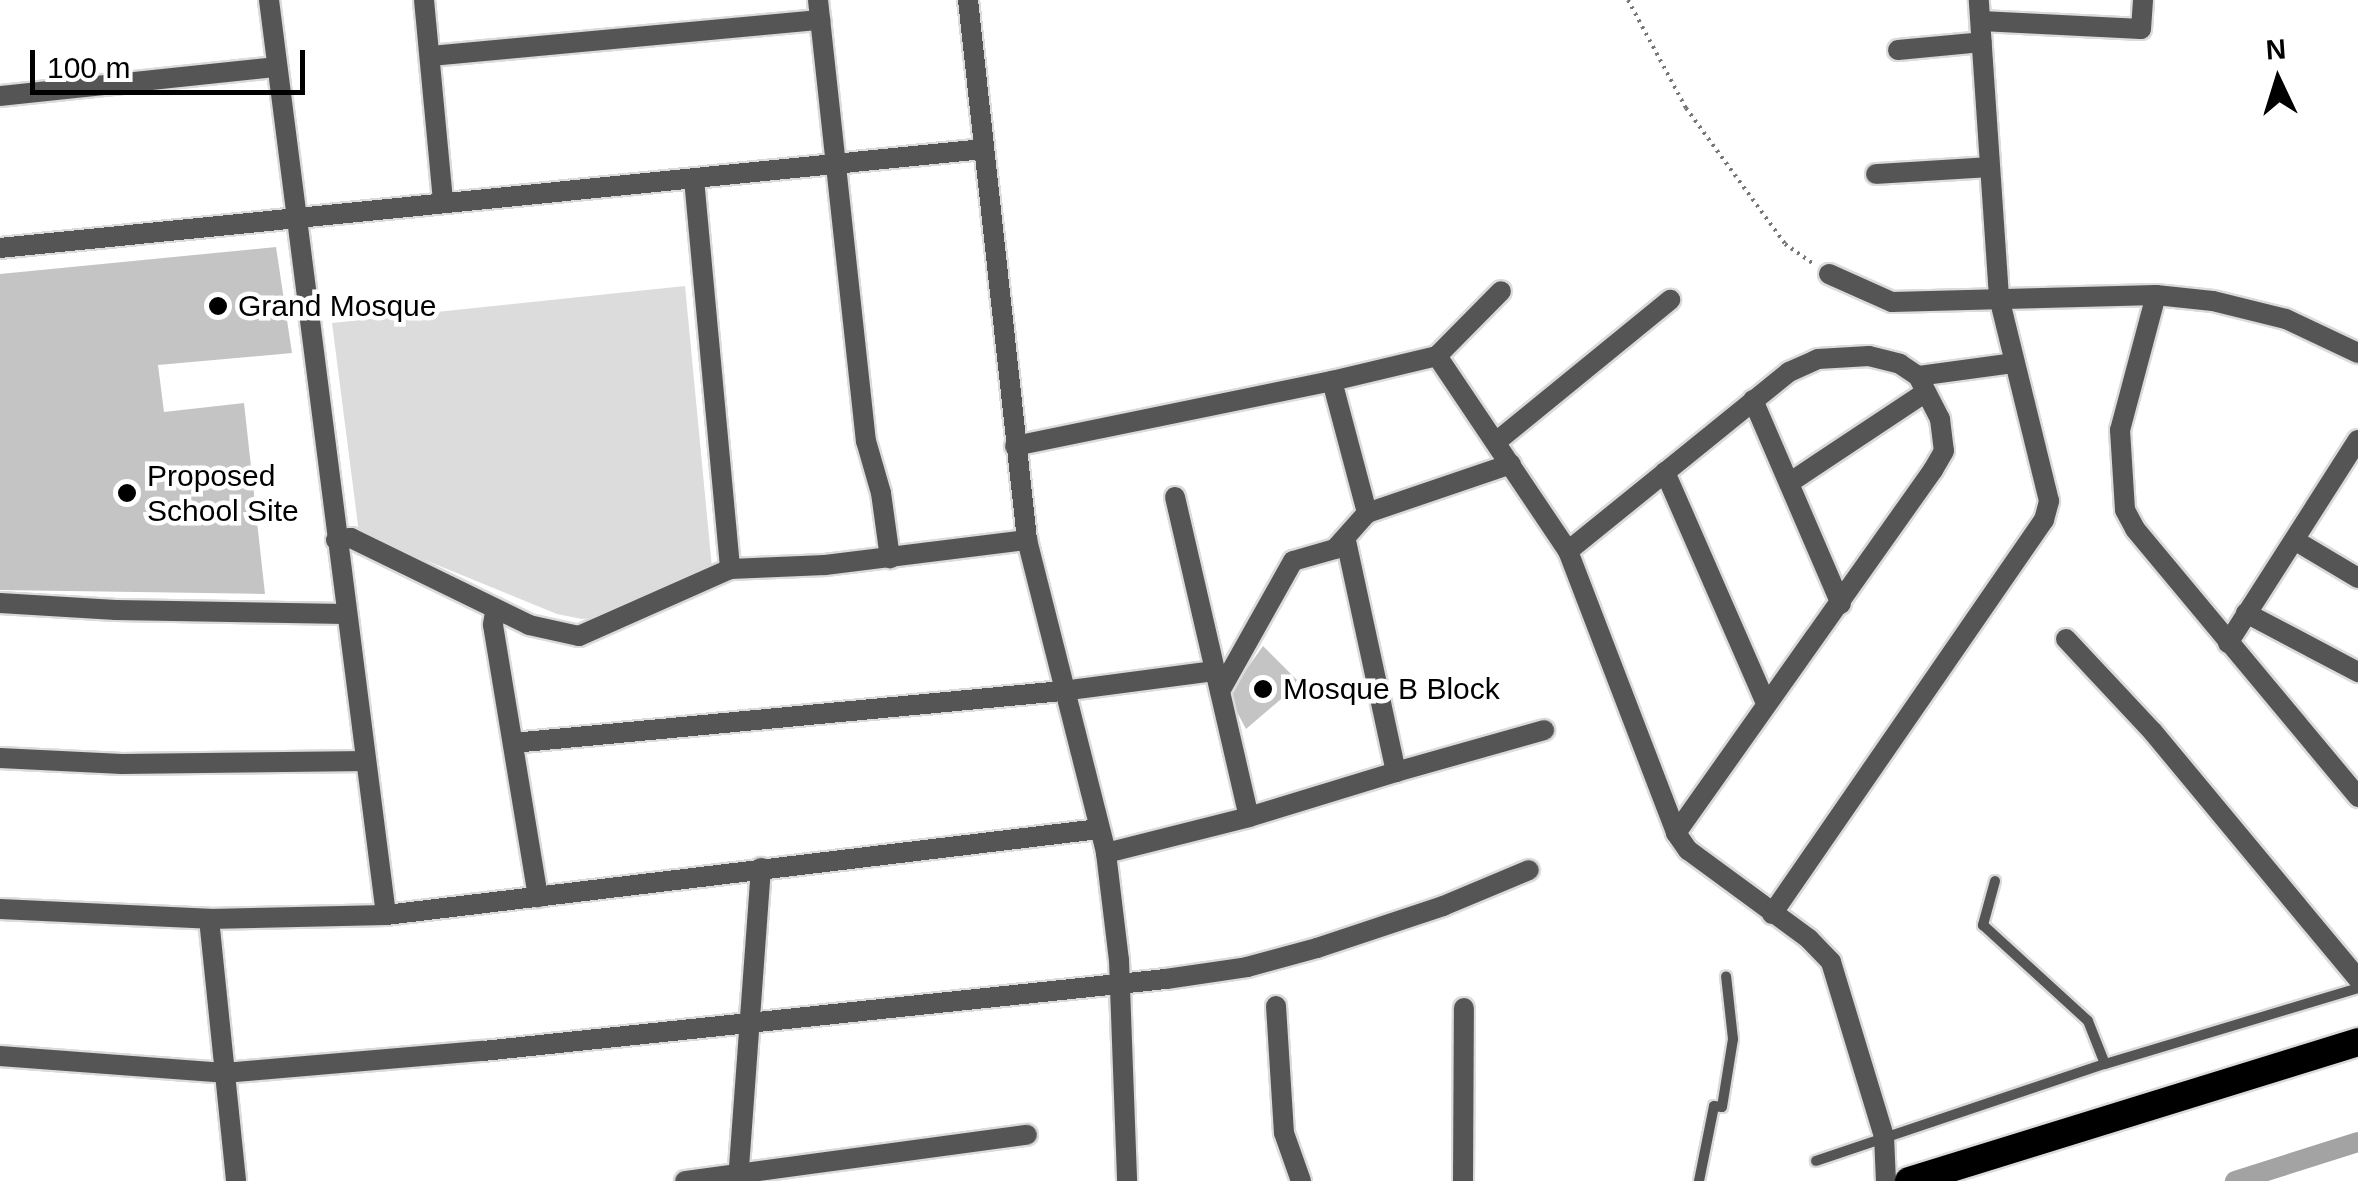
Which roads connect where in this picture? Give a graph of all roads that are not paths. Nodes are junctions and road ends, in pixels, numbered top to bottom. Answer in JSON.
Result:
{"nodes":[{"id":1,"x":270,"y":0,"type":"edge"},
{"id":2,"x":424,"y":0,"type":"edge"},
{"id":3,"x":968,"y":0,"type":"edge"},
{"id":4,"x":2143,"y":0,"type":"edge"},
{"id":5,"x":819,"y":10,"type":"edge"},
{"id":6,"x":1981,"y":21,"type":"edge"},
{"id":7,"x":1898,"y":50,"type":"dead end"},
{"id":8,"x":430,"y":56,"type":"junction"},
{"id":9,"x":276,"y":68,"type":"junction"},
{"id":10,"x":0,"y":96,"type":"edge"},
{"id":11,"x":983,"y":149,"type":"junction"},
{"id":12,"x":835,"y":164,"type":"junction"},
{"id":13,"x":1989,"y":167,"type":"junction"},
{"id":14,"x":1876,"y":174,"type":"dead end"},
{"id":15,"x":694,"y":179,"type":"junction"},
{"id":16,"x":443,"y":202,"type":"junction"},
{"id":17,"x":296,"y":217,"type":"junction"},
{"id":18,"x":0,"y":248,"type":"edge"},
{"id":19,"x":1829,"y":274,"type":"road end"},
{"id":20,"x":1501,"y":292,"type":"dead end"},
{"id":21,"x":2156,"y":294,"type":"junction"},
{"id":22,"x":1999,"y":297,"type":"junction"},
{"id":23,"x":1670,"y":300,"type":"dead end"},
{"id":24,"x":2358,"y":353,"type":"edge"},
{"id":25,"x":1437,"y":356,"type":"junction"},
{"id":26,"x":2014,"y":362,"type":"junction"},
{"id":27,"x":1332,"y":381,"type":"junction"},
{"id":28,"x":1922,"y":384,"type":"junction"},
{"id":29,"x":1754,"y":400,"type":"junction"},
{"id":30,"x":2358,"y":440,"type":"edge"},
{"id":31,"x":1496,"y":442,"type":"junction"},
{"id":32,"x":1015,"y":446,"type":"junction"},
{"id":33,"x":1511,"y":464,"type":"junction"},
{"id":34,"x":1665,"y":472,"type":"junction"},
{"id":35,"x":1789,"y":483,"type":"junction"},
{"id":36,"x":1175,"y":498,"type":"dead end"},
{"id":37,"x":1366,"y":513,"type":"junction"},
{"id":38,"x":336,"y":540,"type":"junction"},
{"id":39,"x":1027,"y":540,"type":"junction"},
{"id":40,"x":1346,"y":540,"type":"junction"},
{"id":41,"x":2296,"y":541,"type":"junction"},
{"id":42,"x":1568,"y":551,"type":"junction"},
{"id":43,"x":890,"y":558,"type":"junction"},
{"id":44,"x":730,"y":569,"type":"junction"},
{"id":45,"x":2358,"y":578,"type":"edge"},
{"id":46,"x":0,"y":603,"type":"edge"},
{"id":47,"x":1840,"y":604,"type":"junction"},
{"id":48,"x":496,"y":612,"type":"junction"},
{"id":49,"x":345,"y":614,"type":"junction"},
{"id":50,"x":2246,"y":614,"type":"junction"},
{"id":51,"x":2066,"y":639,"type":"dead end"},
{"id":52,"x":2228,"y":644,"type":"junction"},
{"id":53,"x":2358,"y":672,"type":"edge"},
{"id":54,"x":1217,"y":681,"type":"junction"},
{"id":55,"x":1062,"y":691,"type":"junction"},
{"id":56,"x":1766,"y":702,"type":"junction"},
{"id":57,"x":1544,"y":730,"type":"dead end"},
{"id":58,"x":513,"y":743,"type":"junction"},
{"id":59,"x":0,"y":758,"type":"edge"},
{"id":60,"x":366,"y":761,"type":"junction"},
{"id":61,"x":1396,"y":772,"type":"junction"},
{"id":62,"x":2358,"y":797,"type":"edge"},
{"id":63,"x":1249,"y":817,"type":"junction"},
{"id":64,"x":1099,"y":829,"type":"junction"},
{"id":65,"x":1676,"y":833,"type":"junction"},
{"id":66,"x":1106,"y":853,"type":"junction"},
{"id":67,"x":760,"y":868,"type":"junction"},
{"id":68,"x":1529,"y":870,"type":"dead end"},
{"id":69,"x":1995,"y":882,"type":"dead end"},
{"id":70,"x":538,"y":897,"type":"junction"},
{"id":71,"x":0,"y":910,"type":"edge"},
{"id":72,"x":1772,"y":914,"type":"junction"},
{"id":73,"x":386,"y":915,"type":"junction"},
{"id":74,"x":209,"y":919,"type":"junction"},
{"id":75,"x":1726,"y":976,"type":"dead end"},
{"id":76,"x":2358,"y":979,"type":"edge"},
{"id":77,"x":1118,"y":982,"type":"junction"},
{"id":78,"x":2358,"y":988,"type":"edge"},
{"id":79,"x":1276,"y":1006,"type":"dead end"},
{"id":80,"x":1464,"y":1008,"type":"dead end"},
{"id":81,"x":749,"y":1024,"type":"junction"},
{"id":82,"x":2358,"y":1042,"type":"edge"},
{"id":83,"x":0,"y":1056,"type":"edge"},
{"id":84,"x":2105,"y":1064,"type":"junction"},
{"id":85,"x":224,"y":1073,"type":"junction"},
{"id":86,"x":1027,"y":1135,"type":"dead end"},
{"id":87,"x":1884,"y":1136,"type":"junction"},
{"id":88,"x":1816,"y":1161,"type":"dead end"},
{"id":89,"x":739,"y":1176,"type":"edge"},
{"id":90,"x":236,"y":1181,"type":"edge"},
{"id":91,"x":685,"y":1181,"type":"edge"},
{"id":92,"x":1127,"y":1181,"type":"edge"},
{"id":93,"x":1301,"y":1181,"type":"edge"},
{"id":94,"x":1463,"y":1181,"type":"edge"},
{"id":95,"x":1699,"y":1181,"type":"edge"},
{"id":96,"x":1886,"y":1181,"type":"edge"},
{"id":97,"x":1909,"y":1181,"type":"edge"}],
"edges":[{"from":1,"to":9,"type":"street"},
{"from":2,"to":8,"type":"street"},
{"from":3,"to":11,"type":"street"},
{"from":4,"to":6,"type":"street"},
{"from":5,"to":8,"type":"street"},
{"from":5,"to":12,"type":"street"},
{"from":6,"to":7,"type":"street"},
{"from":6,"to":13,"type":"street"},
{"from":8,"to":16,"type":"street"},
{"from":9,"to":10,"type":"street"},
{"from":9,"to":17,"type":"street"},
{"from":11,"to":12,"type":"street"},
{"from":11,"to":32,"type":"street"},
{"from":12,"to":15,"type":"street"},
{"from":12,"to":43,"type":"street"},
{"from":13,"to":14,"type":"street"},
{"from":13,"to":22,"type":"street"},
{"from":15,"to":16,"type":"street"},
{"from":15,"to":44,"type":"street"},
{"from":16,"to":17,"type":"street"},
{"from":17,"to":18,"type":"street"},
{"from":17,"to":38,"type":"street"},
{"from":19,"to":22,"type":"street"},
{"from":20,"to":25,"type":"street"},
{"from":21,"to":22,"type":"street"},
{"from":21,"to":24,"type":"street"},
{"from":21,"to":52,"type":"street"},
{"from":22,"to":26,"type":"street"},
{"from":23,"to":31,"type":"street"},
{"from":25,"to":27,"type":"street"},
{"from":25,"to":31,"type":"street"},
{"from":26,"to":28,"type":"street"},
{"from":26,"to":72,"type":"street"},
{"from":27,"to":32,"type":"street"},
{"from":27,"to":37,"type":"street"},
{"from":28,"to":29,"type":"street"},
{"from":28,"to":35,"type":"street"},
{"from":28,"to":47,"type":"street"},
{"from":29,"to":34,"type":"street"},
{"from":29,"to":35,"type":"street"},
{"from":30,"to":41,"type":"street"},
{"from":31,"to":33,"type":"street"},
{"from":32,"to":39,"type":"street"},
{"from":33,"to":37,"type":"street"},
{"from":33,"to":42,"type":"street"},
{"from":34,"to":42,"type":"street"},
{"from":34,"to":56,"type":"street"},
{"from":35,"to":47,"type":"street"},
{"from":36,"to":54,"type":"street"},
{"from":37,"to":40,"type":"street"},
{"from":38,"to":48,"type":"street"},
{"from":38,"to":49,"type":"street"},
{"from":39,"to":43,"type":"street"},
{"from":39,"to":55,"type":"street"},
{"from":40,"to":54,"type":"street"},
{"from":40,"to":61,"type":"street"},
{"from":41,"to":45,"type":"street"},
{"from":41,"to":50,"type":"street"},
{"from":42,"to":65,"type":"street"},
{"from":43,"to":44,"type":"street"},
{"from":44,"to":48,"type":"street"},
{"from":46,"to":49,"type":"street"},
{"from":47,"to":56,"type":"street"},
{"from":48,"to":58,"type":"street"},
{"from":49,"to":60,"type":"street"},
{"from":50,"to":52,"type":"street"},
{"from":50,"to":53,"type":"street"},
{"from":51,"to":76,"type":"street"},
{"from":52,"to":62,"type":"street"},
{"from":54,"to":55,"type":"street"},
{"from":54,"to":63,"type":"street"},
{"from":55,"to":58,"type":"street"},
{"from":55,"to":64,"type":"street"},
{"from":56,"to":65,"type":"street"},
{"from":57,"to":61,"type":"street"},
{"from":58,"to":70,"type":"street"},
{"from":59,"to":60,"type":"street"},
{"from":60,"to":73,"type":"street"},
{"from":61,"to":63,"type":"street"},
{"from":63,"to":66,"type":"street"},
{"from":64,"to":66,"type":"street"},
{"from":64,"to":67,"type":"street"},
{"from":65,"to":72,"type":"street"},
{"from":66,"to":77,"type":"street"},
{"from":67,"to":70,"type":"street"},
{"from":67,"to":81,"type":"street"},
{"from":68,"to":77,"type":"street"},
{"from":69,"to":84,"type":"lane"},
{"from":70,"to":73,"type":"street"},
{"from":71,"to":74,"type":"street"},
{"from":72,"to":87,"type":"street"},
{"from":73,"to":74,"type":"street"},
{"from":74,"to":85,"type":"street"},
{"from":75,"to":95,"type":"lane"},
{"from":77,"to":81,"type":"street"},
{"from":77,"to":92,"type":"street"},
{"from":78,"to":84,"type":"lane"},
{"from":79,"to":93,"type":"street"},
{"from":80,"to":94,"type":"street"},
{"from":81,"to":85,"type":"street"},
{"from":81,"to":89,"type":"street"},
{"from":82,"to":97,"type":"highway"},
{"from":83,"to":85,"type":"street"},
{"from":84,"to":87,"type":"lane"},
{"from":85,"to":90,"type":"street"},
{"from":86,"to":89,"type":"street"},
{"from":87,"to":88,"type":"lane"},
{"from":87,"to":96,"type":"street"},
{"from":89,"to":91,"type":"street"}]}
